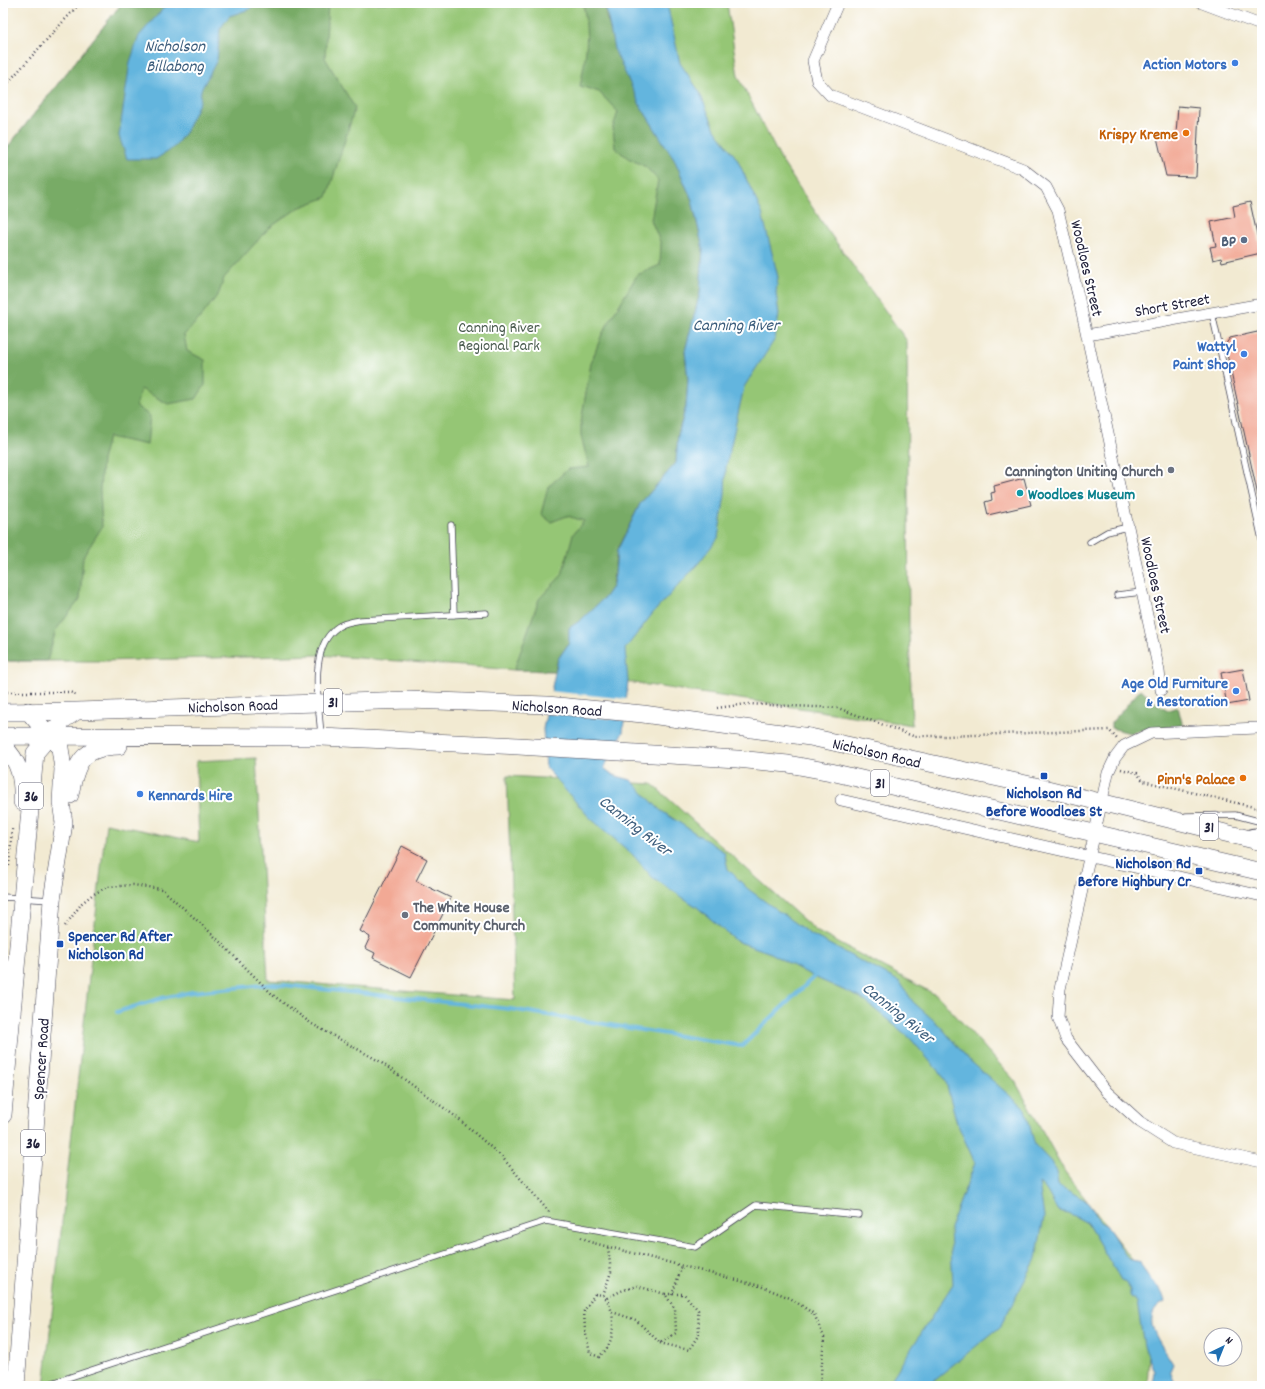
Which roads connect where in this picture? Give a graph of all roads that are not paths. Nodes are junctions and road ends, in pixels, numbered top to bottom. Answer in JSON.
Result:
{"nodes":[{"id":1,"x":838,"y":3,"type":"edge"},
{"id":2,"x":1202,"y":3,"type":"edge"},
{"id":3,"x":1258,"y":24,"type":"dead end"},
{"id":4,"x":1262,"y":304,"type":"edge"},
{"id":5,"x":1212,"y":313,"type":"junction"},
{"id":6,"x":1087,"y":335,"type":"junction"},
{"id":7,"x":451,"y":525,"type":"dead end"},
{"id":8,"x":1128,"y":527,"type":"junction"},
{"id":9,"x":1262,"y":540,"type":"edge"},
{"id":10,"x":1090,"y":542,"type":"dead end"},
{"id":11,"x":1142,"y":592,"type":"junction"},
{"id":12,"x":1117,"y":595,"type":"dead end"},
{"id":13,"x":486,"y":613,"type":"dead end"},
{"id":14,"x":454,"y":615,"type":"junction"},
{"id":15,"x":1161,"y":690,"type":"dead end"},
{"id":16,"x":319,"y":702,"type":"junction"},
{"id":17,"x":28,"y":711,"type":"junction"},
{"id":18,"x":77,"y":711,"type":"junction"},
{"id":19,"x":3,"y":712,"type":"edge"},
{"id":20,"x":1260,"y":727,"type":"edge"},
{"id":21,"x":3,"y":736,"type":"edge"},
{"id":22,"x":167,"y":736,"type":"junction"},
{"id":23,"x":49,"y":737,"type":"junction"},
{"id":24,"x":321,"y":738,"type":"junction"},
{"id":25,"x":3,"y":746,"type":"edge"},
{"id":26,"x":841,"y":800,"type":"dead end"},
{"id":27,"x":1102,"y":802,"type":"junction"},
{"id":28,"x":1166,"y":817,"type":"junction"},
{"id":29,"x":1262,"y":822,"type":"edge"},
{"id":30,"x":64,"y":823,"type":"junction"},
{"id":31,"x":1095,"y":834,"type":"junction"},
{"id":32,"x":1259,"y":839,"type":"edge"},
{"id":33,"x":1090,"y":857,"type":"junction"},
{"id":34,"x":1262,"y":872,"type":"edge"},
{"id":35,"x":1262,"y":896,"type":"edge"},
{"id":36,"x":3,"y":897,"type":"edge"},
{"id":37,"x":22,"y":898,"type":"junction"},
{"id":38,"x":52,"y":900,"type":"junction"},
{"id":39,"x":3,"y":1115,"type":"edge"},
{"id":40,"x":1262,"y":1162,"type":"edge"},
{"id":41,"x":859,"y":1215,"type":"dead end"},
{"id":42,"x":26,"y":1247,"type":"junction"},
{"id":43,"x":6,"y":1386,"type":"edge"},
{"id":44,"x":16,"y":1386,"type":"edge"},
{"id":45,"x":43,"y":1386,"type":"edge"}],
"edges":[{"from":1,"to":6,"type":"street","name":"Woodloes Street"},
{"from":2,"to":3,"type":"street"},
{"from":4,"to":5,"type":"street","name":"Short Street"},
{"from":5,"to":6,"type":"street","name":"Short Street"},
{"from":5,"to":9,"type":"lane"},
{"from":6,"to":8,"type":"street","name":"Woodloes Street"},
{"from":7,"to":14,"type":"lane"},
{"from":8,"to":10,"type":"lane"},
{"from":8,"to":11,"type":"street","name":"Woodloes Street"},
{"from":11,"to":12,"type":"lane"},
{"from":11,"to":15,"type":"street","name":"Woodloes Street"},
{"from":13,"to":14,"type":"lane"},
{"from":14,"to":16,"type":"lane"},
{"from":16,"to":18,"type":"main road","name":"Nicholson Road","number":"31"},
{"from":16,"to":24,"type":"lane"},
{"from":16,"to":27,"type":"main road","name":"Nicholson Road","number":"31"},
{"from":17,"to":18,"type":"main road","name":"Nicholson Road","number":"31"},
{"from":17,"to":19,"type":"main road","name":"Nicholson Road","number":"31"},
{"from":17,"to":23,"type":"main road","name":"Spencer Road","number":"36"},
{"from":18,"to":23,"type":"main road","name":"Spencer Road","number":"36"},
{"from":20,"to":27,"type":"street"},
{"from":21,"to":23,"type":"main road","name":"Nicholson Road","number":"31"},
{"from":22,"to":23,"type":"main road","name":"Nicholson Road","number":"31"},
{"from":22,"to":24,"type":"main road","name":"Nicholson Road","number":"31"},
{"from":22,"to":30,"type":"main road"},
{"from":23,"to":30,"type":"main road","name":"Spencer Road","number":"36"},
{"from":23,"to":37,"type":"main road","name":"Spencer Road","number":"36"},
{"from":24,"to":31,"type":"main road","name":"Nicholson Road","number":"31"},
{"from":25,"to":37,"type":"main road","number":"36"},
{"from":26,"to":33,"type":"street"},
{"from":27,"to":28,"type":"main road","name":"Nicholson Road","number":"31"},
{"from":27,"to":31,"type":"street"},
{"from":28,"to":29,"type":"lane"},
{"from":28,"to":32,"type":"main road","name":"Nicholson Road","number":"31"},
{"from":30,"to":38,"type":"main road","name":"Spencer Road","number":"36"},
{"from":31,"to":33,"type":"street"},
{"from":31,"to":34,"type":"main road","name":"Nicholson Road","number":"31"},
{"from":33,"to":35,"type":"street"},
{"from":33,"to":40,"type":"street"},
{"from":36,"to":37,"type":"lane"},
{"from":37,"to":38,"type":"lane"},
{"from":37,"to":39,"type":"main road","name":"Spencer Road","number":"36"},
{"from":38,"to":42,"type":"main road","name":"Spencer Road","number":"36"},
{"from":41,"to":45,"type":"lane"},
{"from":42,"to":43,"type":"main road"},
{"from":42,"to":44,"type":"main road","name":"Spencer Road","number":"36"}]}
